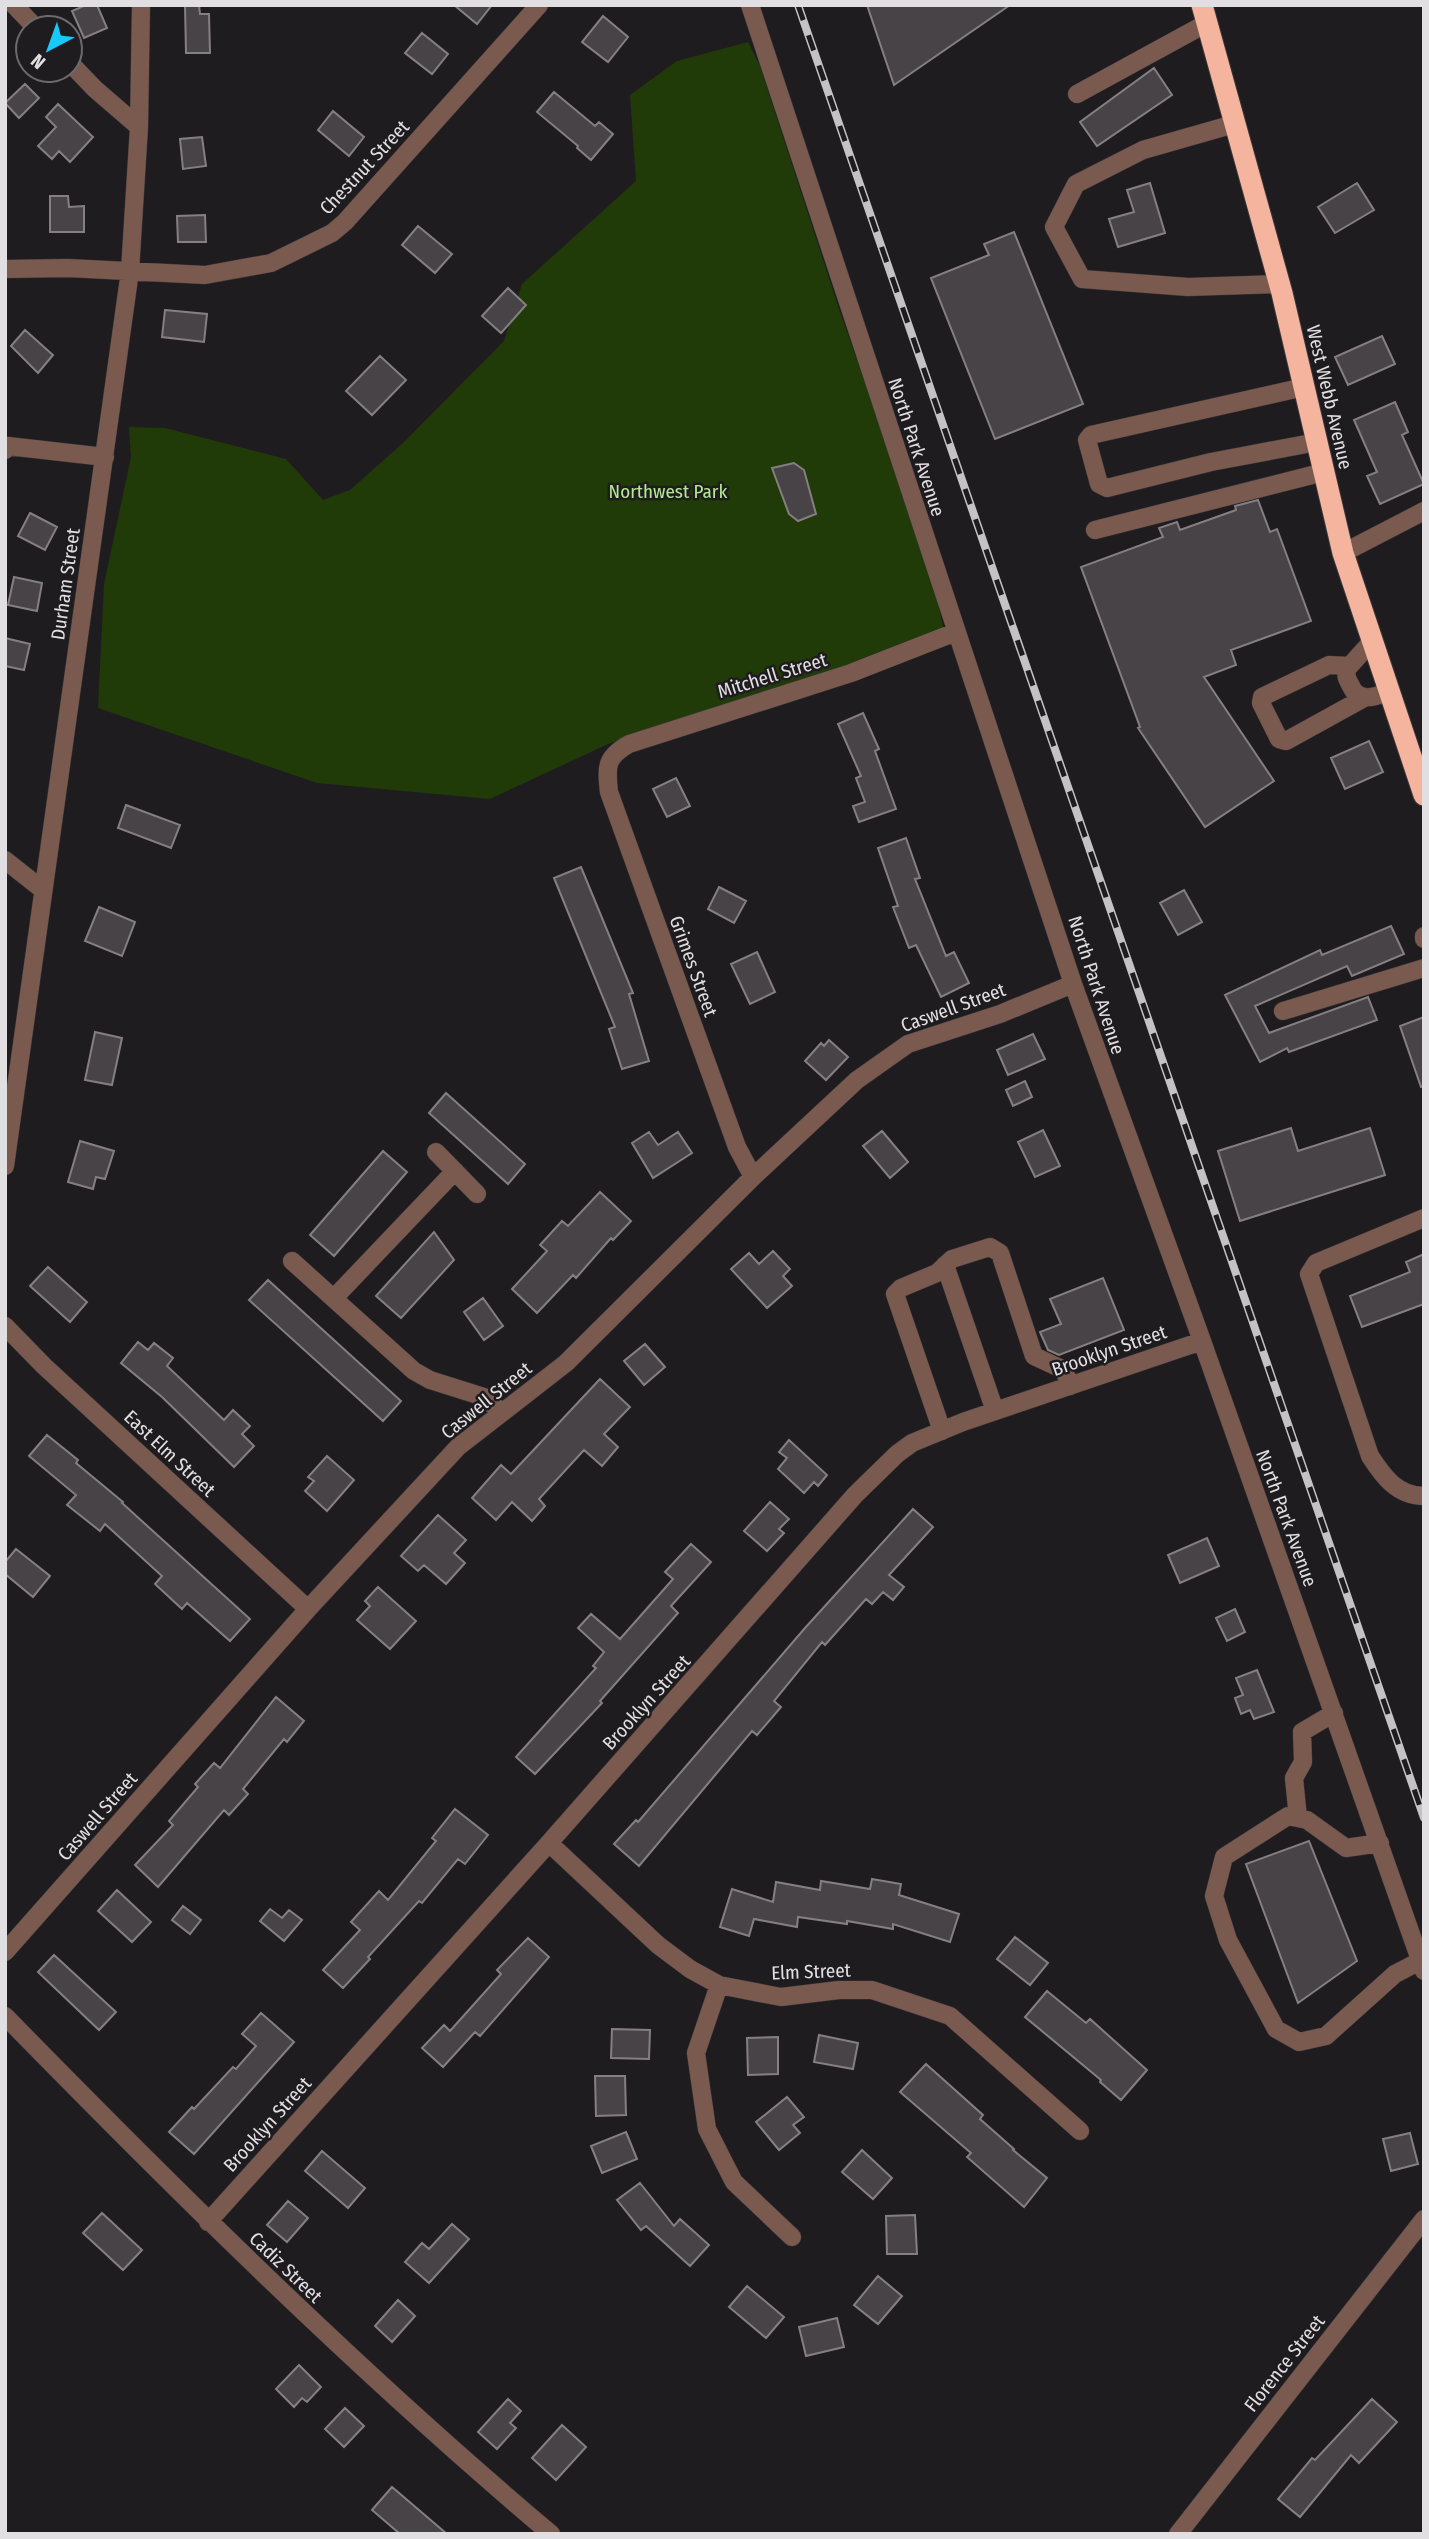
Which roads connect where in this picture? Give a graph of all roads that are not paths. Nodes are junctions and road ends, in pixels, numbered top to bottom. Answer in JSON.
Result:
{"nodes":[{"id":1,"x":141,"y":5,"type":"edge"},
{"id":2,"x":539,"y":5,"type":"edge"},
{"id":3,"x":750,"y":5,"type":"edge"},
{"id":4,"x":1205,"y":14,"type":"edge"},
{"id":5,"x":84,"y":78,"type":"edge"},
{"id":6,"x":1077,"y":94,"type":"dead end"},
{"id":7,"x":1234,"y":124,"type":"junction"},
{"id":8,"x":139,"y":127,"type":"junction"},
{"id":9,"x":5,"y":269,"type":"edge"},
{"id":10,"x":130,"y":271,"type":"junction"},
{"id":11,"x":1280,"y":284,"type":"junction"},
{"id":12,"x":1304,"y":387,"type":"junction"},
{"id":13,"x":1317,"y":442,"type":"junction"},
{"id":14,"x":5,"y":450,"type":"edge"},
{"id":15,"x":105,"y":457,"type":"junction"},
{"id":16,"x":1324,"y":472,"type":"junction"},
{"id":17,"x":1424,"y":511,"type":"edge"},
{"id":18,"x":1096,"y":530,"type":"dead end"},
{"id":19,"x":1343,"y":553,"type":"junction"},
{"id":20,"x":956,"y":632,"type":"junction"},
{"id":21,"x":1372,"y":640,"type":"junction"},
{"id":22,"x":1349,"y":666,"type":"junction"},
{"id":23,"x":1389,"y":692,"type":"junction"},
{"id":24,"x":1364,"y":698,"type":"junction"},
{"id":25,"x":608,"y":766,"type":"joint"},
{"id":26,"x":1424,"y":795,"type":"edge"},
{"id":27,"x":5,"y":860,"type":"edge"},
{"id":28,"x":44,"y":890,"type":"junction"},
{"id":29,"x":1424,"y":968,"type":"edge"},
{"id":30,"x":1073,"y":984,"type":"junction"},
{"id":31,"x":1283,"y":1011,"type":"dead end"},
{"id":32,"x":436,"y":1152,"type":"dead end"},
{"id":33,"x":5,"y":1166,"type":"edge"},
{"id":34,"x":455,"y":1171,"type":"junction"},
{"id":35,"x":753,"y":1177,"type":"junction"},
{"id":36,"x":477,"y":1194,"type":"dead end"},
{"id":37,"x":1424,"y":1218,"type":"edge"},
{"id":38,"x":292,"y":1261,"type":"dead end"},
{"id":39,"x":945,"y":1265,"type":"junction"},
{"id":40,"x":334,"y":1298,"type":"junction"},
{"id":41,"x":5,"y":1326,"type":"edge"},
{"id":42,"x":1202,"y":1341,"type":"junction"},
{"id":43,"x":1070,"y":1386,"type":"junction"},
{"id":44,"x":995,"y":1411,"type":"junction"},
{"id":45,"x":501,"y":1412,"type":"junction"},
{"id":46,"x":942,"y":1431,"type":"junction"},
{"id":47,"x":1424,"y":1496,"type":"edge"},
{"id":48,"x":308,"y":1609,"type":"junction"},
{"id":49,"x":1334,"y":1713,"type":"junction"},
{"id":50,"x":1298,"y":1818,"type":"junction"},
{"id":51,"x":549,"y":1843,"type":"junction"},
{"id":52,"x":1380,"y":1843,"type":"junction"},
{"id":53,"x":5,"y":1952,"type":"edge"},
{"id":54,"x":1422,"y":1966,"type":"edge"},
{"id":55,"x":719,"y":1985,"type":"junction"},
{"id":56,"x":5,"y":2016,"type":"edge"},
{"id":57,"x":1080,"y":2131,"type":"dead end"},
{"id":58,"x":1424,"y":2219,"type":"edge"},
{"id":59,"x":208,"y":2222,"type":"junction"},
{"id":60,"x":792,"y":2237,"type":"dead end"},
{"id":61,"x":551,"y":2534,"type":"edge"},
{"id":62,"x":1178,"y":2534,"type":"edge"}],
"edges":[{"from":1,"to":8,"type":"street","name":"Durham Street"},
{"from":2,"to":10,"type":"street","name":"Chestnut Street"},
{"from":3,"to":20,"type":"street","name":"North Park Avenue"},
{"from":4,"to":6,"type":"street"},
{"from":4,"to":7,"type":"highway","name":"West Webb Avenue"},
{"from":5,"to":8,"type":"street"},
{"from":7,"to":11,"type":"highway","name":"West Webb Avenue"},
{"from":7,"to":11,"type":"street"},
{"from":8,"to":10,"type":"street","name":"Durham Street"},
{"from":9,"to":10,"type":"street","name":"Chestnut Street"},
{"from":10,"to":15,"type":"street","name":"Durham Street"},
{"from":11,"to":12,"type":"highway","name":"West Webb Avenue"},
{"from":12,"to":13,"type":"highway","name":"West Webb Avenue"},
{"from":12,"to":13,"type":"street"},
{"from":13,"to":16,"type":"highway","name":"West Webb Avenue"},
{"from":14,"to":15,"type":"street"},
{"from":15,"to":28,"type":"street","name":"Durham Street"},
{"from":16,"to":18,"type":"street"},
{"from":16,"to":19,"type":"highway","name":"West Webb Avenue"},
{"from":17,"to":19,"type":"street"},
{"from":19,"to":21,"type":"highway","name":"West Webb Avenue"},
{"from":20,"to":25,"type":"street","name":"Mitchell Street"},
{"from":20,"to":30,"type":"street","name":"North Park Avenue"},
{"from":21,"to":22,"type":"street"},
{"from":21,"to":23,"type":"highway","name":"West Webb Avenue"},
{"from":22,"to":24,"type":"street"},
{"from":22,"to":24,"type":"street"},
{"from":23,"to":24,"type":"street"},
{"from":23,"to":26,"type":"highway","name":"West Webb Avenue"},
{"from":25,"to":35,"type":"street","name":"Grimes Street"},
{"from":27,"to":28,"type":"street"},
{"from":28,"to":33,"type":"street","name":"Durham Street"},
{"from":29,"to":31,"type":"street"},
{"from":30,"to":35,"type":"street","name":"Caswell Street"},
{"from":30,"to":42,"type":"street","name":"North Park Avenue"},
{"from":32,"to":34,"type":"street"},
{"from":34,"to":36,"type":"street"},
{"from":34,"to":40,"type":"street"},
{"from":35,"to":45,"type":"street","name":"Caswell Street"},
{"from":37,"to":47,"type":"street"},
{"from":38,"to":40,"type":"street"},
{"from":39,"to":43,"type":"street"},
{"from":39,"to":44,"type":"street"},
{"from":39,"to":46,"type":"street"},
{"from":40,"to":45,"type":"street"},
{"from":41,"to":48,"type":"street","name":"East Elm Street"},
{"from":42,"to":43,"type":"street","name":"Brooklyn Street"},
{"from":42,"to":49,"type":"street","name":"North Park Avenue"},
{"from":43,"to":44,"type":"street","name":"Brooklyn Street"},
{"from":44,"to":46,"type":"street","name":"Brooklyn Street"},
{"from":45,"to":48,"type":"street","name":"Caswell Street"},
{"from":46,"to":51,"type":"street","name":"Brooklyn Street"},
{"from":48,"to":53,"type":"street","name":"Caswell Street"},
{"from":49,"to":50,"type":"street"},
{"from":49,"to":52,"type":"street","name":"North Park Avenue"},
{"from":50,"to":52,"type":"street"},
{"from":50,"to":54,"type":"street"},
{"from":51,"to":55,"type":"street","name":"Elm Street"},
{"from":51,"to":59,"type":"street","name":"Brooklyn Street"},
{"from":52,"to":54,"type":"street","name":"North Park Avenue"},
{"from":55,"to":57,"type":"street","name":"Elm Street"},
{"from":55,"to":60,"type":"street"},
{"from":56,"to":59,"type":"street","name":"Cadiz Street"},
{"from":58,"to":62,"type":"street","name":"Florence Street"},
{"from":59,"to":61,"type":"street","name":"Cadiz Street"}]}
